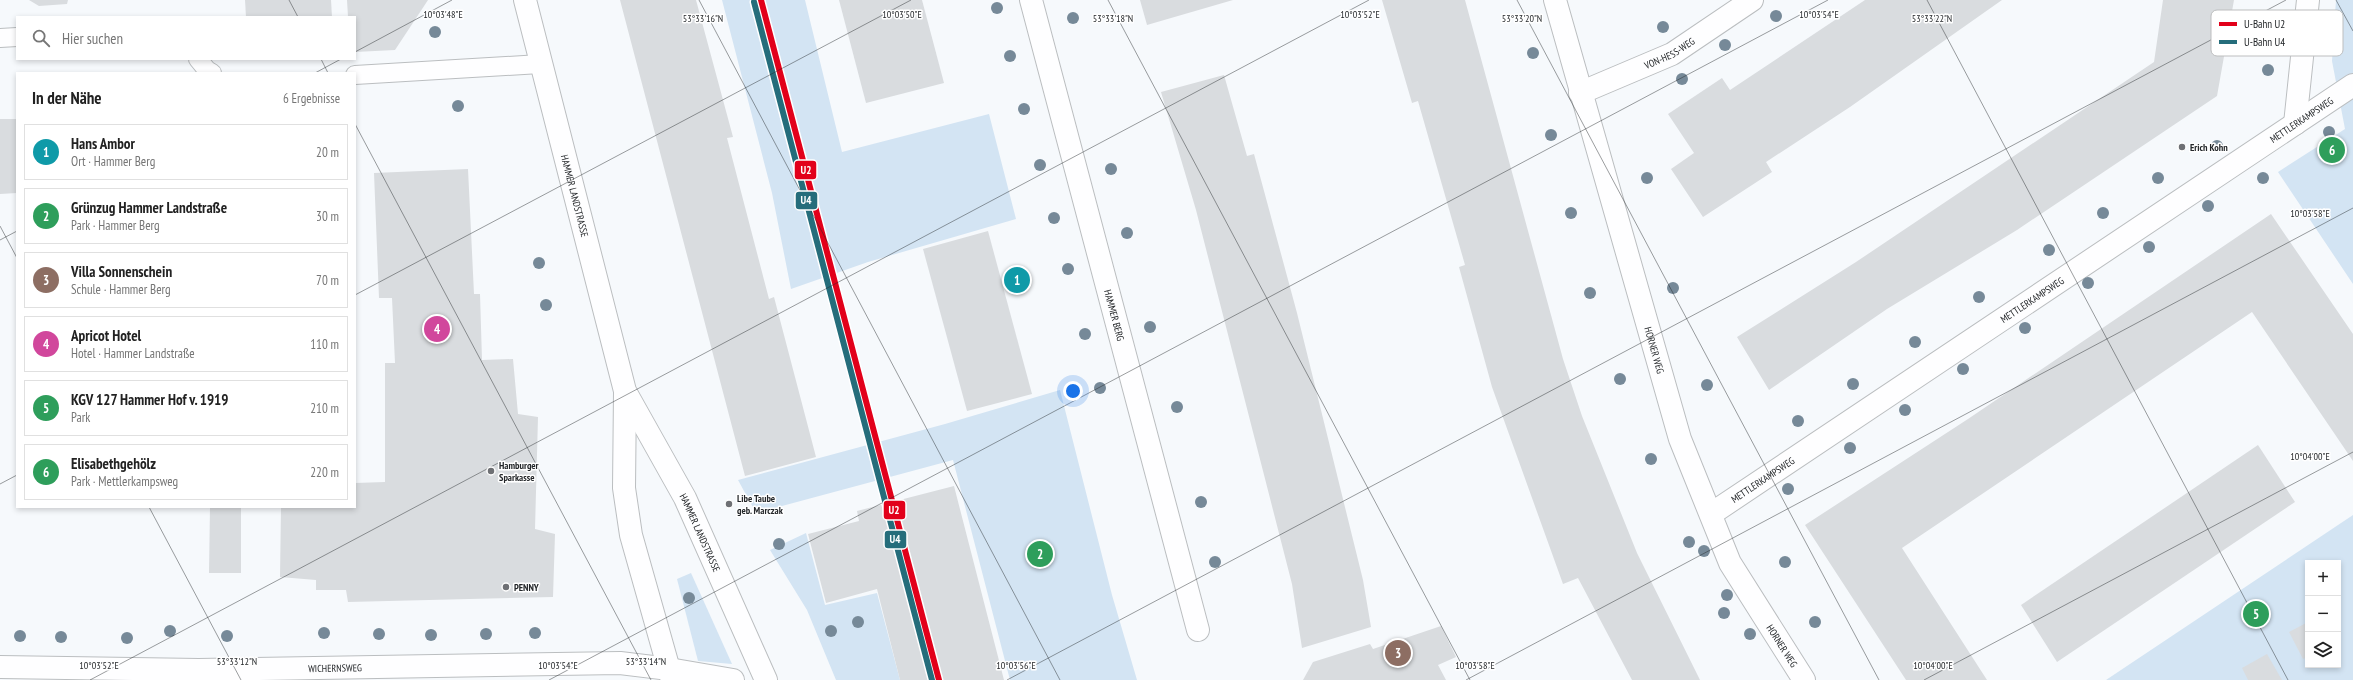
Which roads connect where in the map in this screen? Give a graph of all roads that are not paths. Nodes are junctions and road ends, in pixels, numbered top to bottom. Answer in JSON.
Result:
{"nodes":[{"id":1,"x":525,"y":0,"type":"edge"},
{"id":2,"x":1032,"y":0,"type":"edge"},
{"id":3,"x":1556,"y":0,"type":"edge"},
{"id":4,"x":1752,"y":0,"type":"edge"},
{"id":5,"x":2308,"y":0,"type":"edge"},
{"id":6,"x":2307,"y":10,"type":"edge"},
{"id":7,"x":16,"y":37,"type":"edge"},
{"id":8,"x":0,"y":38,"type":"edge"},
{"id":9,"x":2302,"y":56,"type":"edge"},
{"id":10,"x":199,"y":60,"type":"edge"},
{"id":11,"x":540,"y":64,"type":"junction"},
{"id":12,"x":210,"y":72,"type":"edge"},
{"id":13,"x":356,"y":75,"type":"edge"},
{"id":14,"x":2353,"y":85,"type":"edge"},
{"id":15,"x":1580,"y":92,"type":"junction"},
{"id":16,"x":2295,"y":124,"type":"junction"},
{"id":17,"x":625,"y":391,"type":"junction"},
{"id":18,"x":1711,"y":514,"type":"junction"},
{"id":19,"x":1198,"y":630,"type":"dead end"},
{"id":20,"x":0,"y":667,"type":"edge"},
{"id":21,"x":671,"y":674,"type":"edge"},
{"id":22,"x":199,"y":675,"type":"edge"},
{"id":23,"x":690,"y":680,"type":"edge"},
{"id":24,"x":733,"y":680,"type":"edge"},
{"id":25,"x":766,"y":680,"type":"edge"},
{"id":26,"x":1804,"y":680,"type":"edge"}],
"edges":[{"from":1,"to":11,"type":"street","name":"HAMMER LANDSTRASSE"},
{"from":2,"to":19,"type":"street","name":"HAMMER BERG"},
{"from":3,"to":15,"type":"street","name":"HORNER WEG"},
{"from":4,"to":15,"type":"street","name":"VON-HESS-WEG"},
{"from":5,"to":6,"type":"street"},
{"from":7,"to":8,"type":"lane"},
{"from":9,"to":16,"type":"street"},
{"from":10,"to":12,"type":"lane"},
{"from":11,"to":13,"type":"lane"},
{"from":11,"to":17,"type":"street","name":"HAMMER LANDSTRASSE"},
{"from":14,"to":16,"type":"street","name":"METTLERKAMPSWEG"},
{"from":15,"to":18,"type":"street","name":"HORNER WEG"},
{"from":16,"to":18,"type":"street","name":"METTLERKAMPSWEG"},
{"from":17,"to":21,"type":"street","name":"HAMMER LANDSTRASSE"},
{"from":17,"to":25,"type":"street","name":"HAMMER LANDSTRASSE"},
{"from":18,"to":26,"type":"street","name":"HORNER WEG"},
{"from":20,"to":22,"type":"street","name":"WICHERNSWEG"},
{"from":21,"to":22,"type":"street","name":"WICHERNSWEG"},
{"from":21,"to":23,"type":"street"},
{"from":21,"to":24,"type":"street","name":"WICHERNSWEG"}]}
